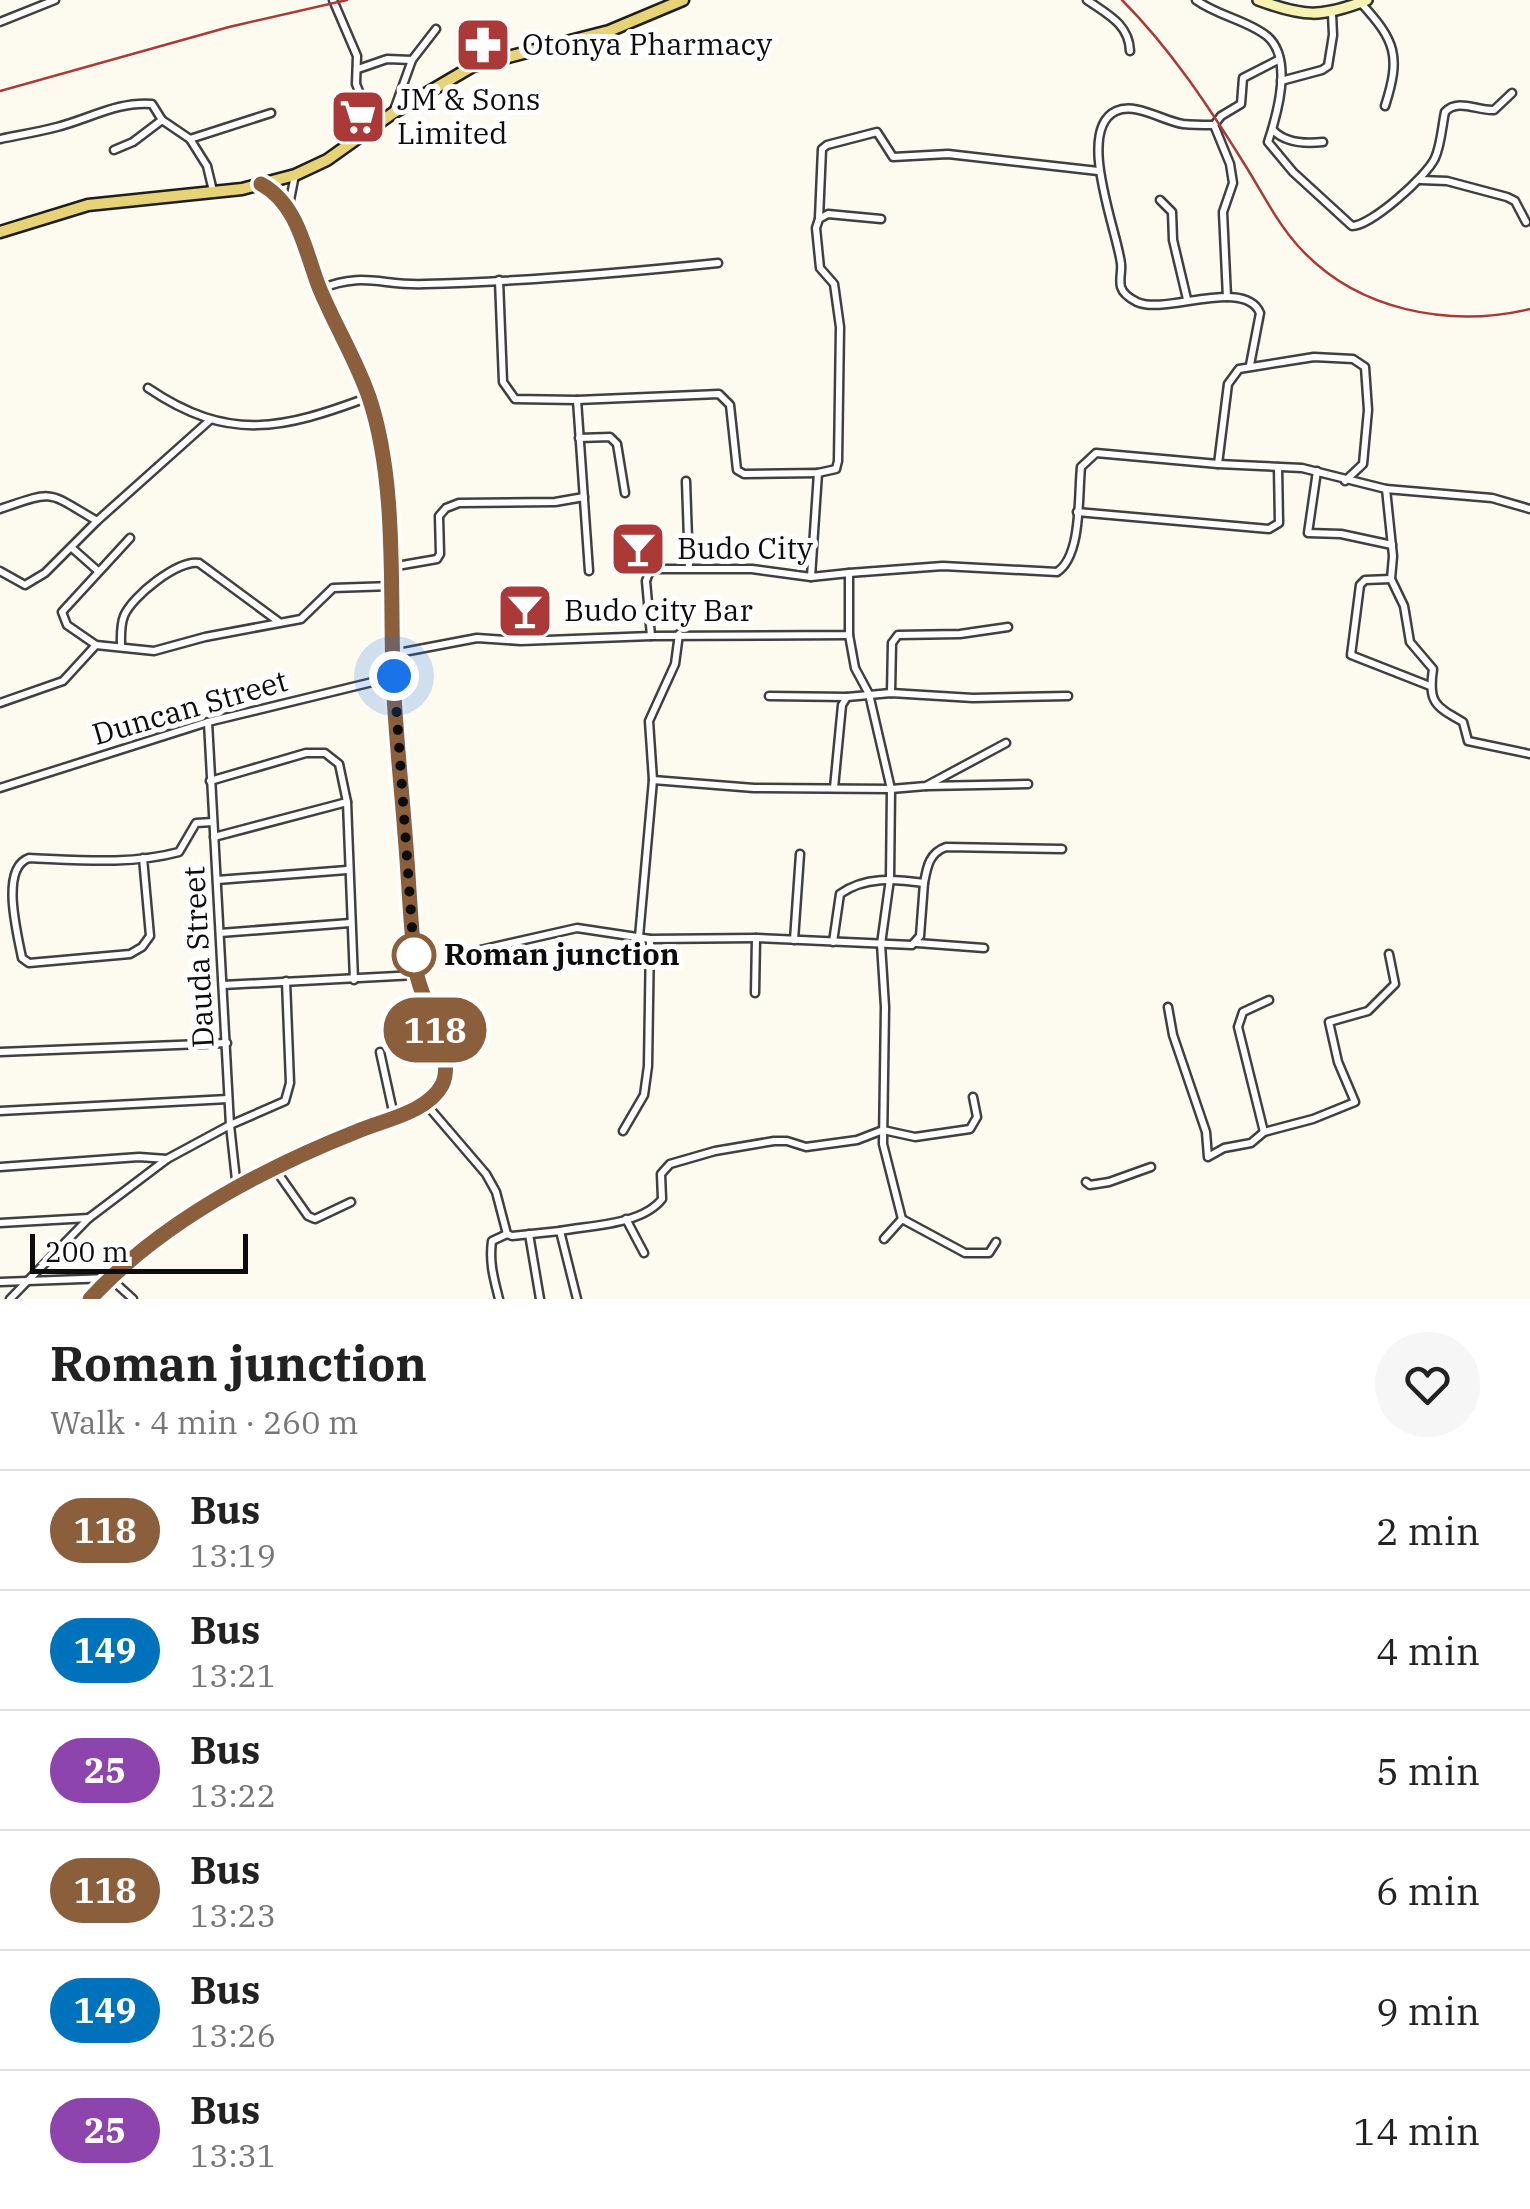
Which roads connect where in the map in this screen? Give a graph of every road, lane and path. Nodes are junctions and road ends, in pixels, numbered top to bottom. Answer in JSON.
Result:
{"nodes":[{"id":1,"x":55,"y":0,"type":"edge"},
{"id":2,"x":333,"y":0,"type":"edge"},
{"id":3,"x":683,"y":0,"type":"edge"},
{"id":4,"x":1086,"y":0,"type":"edge"},
{"id":5,"x":1196,"y":0,"type":"edge"},
{"id":6,"x":1258,"y":0,"type":"edge"},
{"id":7,"x":1364,"y":1,"type":"edge"},
{"id":8,"x":1332,"y":14,"type":"junction"},
{"id":9,"x":0,"y":22,"type":"edge"},
{"id":10,"x":436,"y":29,"type":"dead end"},
{"id":11,"x":1130,"y":51,"type":"dead end"},
{"id":12,"x":412,"y":60,"type":"junction"},
{"id":13,"x":1278,"y":60,"type":"junction"},
{"id":14,"x":358,"y":70,"type":"junction"},
{"id":15,"x":1280,"y":81,"type":"junction"},
{"id":16,"x":1512,"y":92,"type":"dead end"},
{"id":17,"x":1385,"y":106,"type":"dead end"},
{"id":18,"x":271,"y":113,"type":"dead end"},
{"id":19,"x":393,"y":114,"type":"junction"},
{"id":20,"x":162,"y":120,"type":"junction"},
{"id":21,"x":1214,"y":125,"type":"junction"},
{"id":22,"x":374,"y":128,"type":"junction"},
{"id":23,"x":1272,"y":129,"type":"junction"},
{"id":24,"x":0,"y":138,"type":"edge"},
{"id":25,"x":190,"y":139,"type":"junction"},
{"id":26,"x":1323,"y":142,"type":"dead end"},
{"id":27,"x":114,"y":150,"type":"dead end"},
{"id":28,"x":1098,"y":171,"type":"junction"},
{"id":29,"x":295,"y":175,"type":"junction"},
{"id":30,"x":1420,"y":180,"type":"junction"},
{"id":31,"x":261,"y":184,"type":"junction"},
{"id":32,"x":212,"y":191,"type":"junction"},
{"id":33,"x":1160,"y":200,"type":"dead end"},
{"id":34,"x":293,"y":216,"type":"junction"},
{"id":35,"x":880,"y":219,"type":"dead end"},
{"id":36,"x":818,"y":220,"type":"junction"},
{"id":37,"x":1526,"y":222,"type":"dead end"},
{"id":38,"x":0,"y":232,"type":"edge"},
{"id":39,"x":718,"y":263,"type":"dead end"},
{"id":40,"x":499,"y":280,"type":"junction"},
{"id":41,"x":320,"y":289,"type":"junction"},
{"id":42,"x":1227,"y":298,"type":"junction"},
{"id":43,"x":1187,"y":299,"type":"junction"},
{"id":44,"x":1250,"y":365,"type":"junction"},
{"id":45,"x":148,"y":388,"type":"dead end"},
{"id":46,"x":369,"y":397,"type":"junction"},
{"id":47,"x":577,"y":400,"type":"junction"},
{"id":48,"x":210,"y":420,"type":"junction"},
{"id":49,"x":579,"y":438,"type":"junction"},
{"id":50,"x":1218,"y":464,"type":"junction"},
{"id":51,"x":1278,"y":467,"type":"junction"},
{"id":52,"x":1317,"y":471,"type":"junction"},
{"id":53,"x":818,"y":474,"type":"junction"},
{"id":54,"x":1345,"y":481,"type":"junction"},
{"id":55,"x":686,"y":482,"type":"dead end"},
{"id":56,"x":1386,"y":489,"type":"junction"},
{"id":57,"x":625,"y":493,"type":"dead end"},
{"id":58,"x":584,"y":496,"type":"junction"},
{"id":59,"x":1530,"y":508,"type":"edge"},
{"id":60,"x":0,"y":509,"type":"edge"},
{"id":61,"x":1077,"y":512,"type":"junction"},
{"id":62,"x":97,"y":521,"type":"junction"},
{"id":63,"x":130,"y":538,"type":"dead end"},
{"id":64,"x":1392,"y":545,"type":"junction"},
{"id":65,"x":72,"y":548,"type":"junction"},
{"id":66,"x":391,"y":567,"type":"junction"},
{"id":67,"x":689,"y":568,"type":"junction"},
{"id":68,"x":98,"y":570,"type":"junction"},
{"id":69,"x":0,"y":571,"type":"edge"},
{"id":70,"x":589,"y":571,"type":"dead end"},
{"id":71,"x":849,"y":573,"type":"junction"},
{"id":72,"x":811,"y":577,"type":"junction"},
{"id":73,"x":1391,"y":579,"type":"junction"},
{"id":74,"x":393,"y":586,"type":"junction"},
{"id":75,"x":279,"y":622,"type":"junction"},
{"id":76,"x":1008,"y":627,"type":"dead end"},
{"id":77,"x":679,"y":634,"type":"junction"},
{"id":78,"x":849,"y":635,"type":"junction"},
{"id":79,"x":651,"y":636,"type":"junction"},
{"id":80,"x":96,"y":645,"type":"junction"},
{"id":81,"x":121,"y":648,"type":"junction"},
{"id":82,"x":393,"y":654,"type":"junction"},
{"id":83,"x":394,"y":676,"type":"junction"},
{"id":84,"x":1430,"y":686,"type":"junction"},
{"id":85,"x":891,"y":693,"type":"junction"},
{"id":86,"x":868,"y":694,"type":"junction"},
{"id":87,"x":769,"y":696,"type":"dead end"},
{"id":88,"x":1068,"y":696,"type":"dead end"},
{"id":89,"x":847,"y":697,"type":"junction"},
{"id":90,"x":0,"y":703,"type":"edge"},
{"id":91,"x":208,"y":722,"type":"junction"},
{"id":92,"x":1006,"y":743,"type":"dead end"},
{"id":93,"x":1530,"y":754,"type":"edge"},
{"id":94,"x":654,"y":780,"type":"junction"},
{"id":95,"x":210,"y":781,"type":"junction"},
{"id":96,"x":1028,"y":784,"type":"dead end"},
{"id":97,"x":926,"y":786,"type":"junction"},
{"id":98,"x":0,"y":788,"type":"edge"},
{"id":99,"x":834,"y":788,"type":"junction"},
{"id":100,"x":891,"y":789,"type":"junction"},
{"id":101,"x":347,"y":802,"type":"junction"},
{"id":102,"x":213,"y":822,"type":"junction"},
{"id":103,"x":214,"y":837,"type":"junction"},
{"id":104,"x":1062,"y":849,"type":"dead end"},
{"id":105,"x":800,"y":854,"type":"dead end"},
{"id":106,"x":144,"y":858,"type":"junction"},
{"id":107,"x":347,"y":870,"type":"junction"},
{"id":108,"x":890,"y":878,"type":"junction"},
{"id":109,"x":217,"y":880,"type":"junction"},
{"id":110,"x":924,"y":883,"type":"junction"},
{"id":111,"x":350,"y":923,"type":"junction"},
{"id":112,"x":220,"y":933,"type":"junction"},
{"id":113,"x":639,"y":937,"type":"junction"},
{"id":114,"x":756,"y":938,"type":"junction"},
{"id":115,"x":650,"y":939,"type":"junction"},
{"id":116,"x":794,"y":940,"type":"junction"},
{"id":117,"x":834,"y":942,"type":"junction"},
{"id":118,"x":915,"y":943,"type":"junction"},
{"id":119,"x":881,"y":944,"type":"junction"},
{"id":120,"x":984,"y":948,"type":"dead end"},
{"id":121,"x":480,"y":950,"type":"dead end"},
{"id":122,"x":1388,"y":954,"type":"dead end"},
{"id":123,"x":416,"y":975,"type":"junction"},
{"id":124,"x":354,"y":980,"type":"junction"},
{"id":125,"x":286,"y":982,"type":"junction"},
{"id":126,"x":223,"y":986,"type":"junction"},
{"id":127,"x":755,"y":993,"type":"dead end"},
{"id":128,"x":1269,"y":1000,"type":"dead end"},
{"id":129,"x":1168,"y":1007,"type":"dead end"},
{"id":130,"x":227,"y":1044,"type":"junction"},
{"id":131,"x":0,"y":1052,"type":"edge"},
{"id":132,"x":380,"y":1052,"type":"dead end"},
{"id":133,"x":973,"y":1097,"type":"dead end"},
{"id":134,"x":229,"y":1099,"type":"junction"},
{"id":135,"x":426,"y":1104,"type":"junction"},
{"id":136,"x":0,"y":1111,"type":"edge"},
{"id":137,"x":394,"y":1116,"type":"junction"},
{"id":138,"x":230,"y":1125,"type":"junction"},
{"id":139,"x":623,"y":1130,"type":"dead end"},
{"id":140,"x":883,"y":1130,"type":"junction"},
{"id":141,"x":1264,"y":1132,"type":"junction"},
{"id":142,"x":166,"y":1159,"type":"junction"},
{"id":143,"x":0,"y":1167,"type":"edge"},
{"id":144,"x":1152,"y":1167,"type":"dead end"},
{"id":145,"x":275,"y":1169,"type":"junction"},
{"id":146,"x":1086,"y":1182,"type":"dead end"},
{"id":147,"x":237,"y":1188,"type":"junction"},
{"id":148,"x":350,"y":1202,"type":"dead end"},
{"id":149,"x":88,"y":1218,"type":"junction"},
{"id":150,"x":626,"y":1219,"type":"junction"},
{"id":151,"x":902,"y":1219,"type":"junction"},
{"id":152,"x":0,"y":1223,"type":"edge"},
{"id":153,"x":560,"y":1230,"type":"junction"},
{"id":154,"x":507,"y":1234,"type":"junction"},
{"id":155,"x":528,"y":1234,"type":"junction"},
{"id":156,"x":884,"y":1239,"type":"dead end"},
{"id":157,"x":996,"y":1242,"type":"dead end"},
{"id":158,"x":644,"y":1253,"type":"dead end"},
{"id":159,"x":110,"y":1278,"type":"junction"},
{"id":160,"x":25,"y":1281,"type":"junction"},
{"id":161,"x":0,"y":1282,"type":"edge"},
{"id":162,"x":10,"y":1299,"type":"edge"},
{"id":163,"x":90,"y":1299,"type":"edge"},
{"id":164,"x":132,"y":1299,"type":"edge"},
{"id":165,"x":499,"y":1299,"type":"edge"},
{"id":166,"x":540,"y":1299,"type":"edge"},
{"id":167,"x":577,"y":1299,"type":"edge"}],
"edges":[{"from":1,"to":9,"type":"street"},
{"from":2,"to":14,"type":"street"},
{"from":3,"to":19,"type":"main road"},
{"from":4,"to":11,"type":"street"},
{"from":5,"to":13,"type":"street"},
{"from":6,"to":8,"type":"main road"},
{"from":7,"to":8,"type":"main road"},
{"from":7,"to":17,"type":"street"},
{"from":8,"to":15,"type":"street"},
{"from":10,"to":12,"type":"street"},
{"from":12,"to":14,"type":"street"},
{"from":12,"to":19,"type":"street"},
{"from":13,"to":15,"type":"street"},
{"from":13,"to":21,"type":"street"},
{"from":14,"to":22,"type":"street"},
{"from":15,"to":23,"type":"street"},
{"from":16,"to":30,"type":"street"},
{"from":18,"to":25,"type":"street"},
{"from":19,"to":22,"type":"main road"},
{"from":20,"to":24,"type":"street"},
{"from":20,"to":25,"type":"street"},
{"from":20,"to":27,"type":"street"},
{"from":21,"to":28,"type":"street"},
{"from":21,"to":42,"type":"street"},
{"from":22,"to":29,"type":"main road"},
{"from":23,"to":26,"type":"street"},
{"from":23,"to":30,"type":"street"},
{"from":25,"to":32,"type":"street"},
{"from":28,"to":36,"type":"street"},
{"from":28,"to":43,"type":"street"},
{"from":29,"to":31,"type":"main road"},
{"from":29,"to":34,"type":"street"},
{"from":30,"to":37,"type":"street"},
{"from":31,"to":32,"type":"main road"},
{"from":31,"to":34,"type":"street"},
{"from":32,"to":38,"type":"main road"},
{"from":33,"to":43,"type":"street"},
{"from":34,"to":41,"type":"street"},
{"from":35,"to":36,"type":"street"},
{"from":36,"to":53,"type":"street"},
{"from":39,"to":40,"type":"street"},
{"from":40,"to":41,"type":"street"},
{"from":40,"to":47,"type":"street"},
{"from":41,"to":46,"type":"street"},
{"from":42,"to":43,"type":"street"},
{"from":42,"to":44,"type":"street"},
{"from":44,"to":50,"type":"street"},
{"from":44,"to":54,"type":"street"},
{"from":45,"to":48,"type":"street"},
{"from":46,"to":48,"type":"street"},
{"from":46,"to":66,"type":"street"},
{"from":47,"to":49,"type":"street"},
{"from":47,"to":53,"type":"street"},
{"from":48,"to":62,"type":"street"},
{"from":49,"to":57,"type":"street"},
{"from":49,"to":58,"type":"street"},
{"from":50,"to":51,"type":"street"},
{"from":50,"to":61,"type":"street"},
{"from":51,"to":52,"type":"street"},
{"from":51,"to":61,"type":"street"},
{"from":52,"to":54,"type":"street"},
{"from":52,"to":64,"type":"street"},
{"from":53,"to":72,"type":"street"},
{"from":54,"to":56,"type":"street"},
{"from":55,"to":67,"type":"street"},
{"from":56,"to":59,"type":"street"},
{"from":56,"to":64,"type":"street"},
{"from":58,"to":66,"type":"street"},
{"from":58,"to":70,"type":"street"},
{"from":60,"to":62,"type":"street"},
{"from":61,"to":71,"type":"street"},
{"from":62,"to":65,"type":"street"},
{"from":63,"to":68,"type":"street"},
{"from":64,"to":73,"type":"street"},
{"from":65,"to":68,"type":"street"},
{"from":65,"to":69,"type":"street"},
{"from":66,"to":74,"type":"street"},
{"from":67,"to":72,"type":"street"},
{"from":67,"to":79,"type":"street"},
{"from":68,"to":80,"type":"street"},
{"from":71,"to":72,"type":"street"},
{"from":71,"to":78,"type":"street"},
{"from":73,"to":84,"type":"street"},
{"from":73,"to":84,"type":"street"},
{"from":74,"to":75,"type":"street"},
{"from":74,"to":82,"type":"street"},
{"from":75,"to":81,"type":"street"},
{"from":75,"to":81,"type":"street"},
{"from":76,"to":85,"type":"street"},
{"from":77,"to":78,"type":"street"},
{"from":77,"to":79,"type":"street"},
{"from":77,"to":94,"type":"street"},
{"from":78,"to":86,"type":"street"},
{"from":79,"to":82,"type":"street"},
{"from":80,"to":81,"type":"street"},
{"from":80,"to":90,"type":"street"},
{"from":82,"to":83,"type":"street"},
{"from":83,"to":91,"type":"street","name":"Duncan Street"},
{"from":83,"to":123,"type":"street"},
{"from":84,"to":93,"type":"street"},
{"from":85,"to":86,"type":"street"},
{"from":85,"to":88,"type":"street"},
{"from":86,"to":89,"type":"street"},
{"from":86,"to":100,"type":"street"},
{"from":87,"to":89,"type":"street"},
{"from":89,"to":99,"type":"street"},
{"from":91,"to":95,"type":"street","name":"Dauda Street"},
{"from":91,"to":98,"type":"street","name":"Duncan Street"},
{"from":92,"to":97,"type":"street"},
{"from":94,"to":99,"type":"street"},
{"from":94,"to":113,"type":"street"},
{"from":95,"to":101,"type":"street"},
{"from":95,"to":102,"type":"street","name":"Dauda Street"},
{"from":96,"to":97,"type":"street"},
{"from":97,"to":100,"type":"street"},
{"from":99,"to":100,"type":"street"},
{"from":100,"to":108,"type":"street"},
{"from":101,"to":103,"type":"street"},
{"from":101,"to":107,"type":"street"},
{"from":102,"to":103,"type":"street","name":"Dauda Street"},
{"from":102,"to":106,"type":"street"},
{"from":103,"to":109,"type":"street","name":"Dauda Street"},
{"from":104,"to":110,"type":"street"},
{"from":105,"to":116,"type":"street"},
{"from":106,"to":106,"type":"street"},
{"from":107,"to":109,"type":"street"},
{"from":107,"to":111,"type":"street"},
{"from":108,"to":110,"type":"street"},
{"from":108,"to":117,"type":"street"},
{"from":108,"to":119,"type":"street"},
{"from":109,"to":112,"type":"street","name":"Dauda Street"},
{"from":110,"to":118,"type":"street"},
{"from":111,"to":112,"type":"street"},
{"from":111,"to":124,"type":"street"},
{"from":112,"to":126,"type":"street","name":"Dauda Street"},
{"from":113,"to":115,"type":"street"},
{"from":113,"to":121,"type":"street"},
{"from":114,"to":115,"type":"street"},
{"from":114,"to":116,"type":"street"},
{"from":114,"to":127,"type":"street"},
{"from":115,"to":139,"type":"street"},
{"from":116,"to":117,"type":"street"},
{"from":117,"to":119,"type":"street"},
{"from":118,"to":119,"type":"street"},
{"from":118,"to":120,"type":"street"},
{"from":119,"to":140,"type":"street"},
{"from":122,"to":141,"type":"street"},
{"from":123,"to":124,"type":"street"},
{"from":123,"to":135,"type":"street"},
{"from":124,"to":125,"type":"street"},
{"from":125,"to":126,"type":"street"},
{"from":125,"to":138,"type":"street"},
{"from":126,"to":130,"type":"street","name":"Dauda Street"},
{"from":128,"to":141,"type":"street"},
{"from":129,"to":141,"type":"street"},
{"from":130,"to":131,"type":"street"},
{"from":130,"to":134,"type":"street","name":"Dauda Street"},
{"from":132,"to":137,"type":"street"},
{"from":133,"to":140,"type":"street"},
{"from":134,"to":136,"type":"street"},
{"from":134,"to":138,"type":"street","name":"Dauda Street"},
{"from":135,"to":137,"type":"street"},
{"from":135,"to":154,"type":"street"},
{"from":137,"to":145,"type":"street"},
{"from":138,"to":142,"type":"street"},
{"from":138,"to":147,"type":"street","name":"Dauda Street"},
{"from":140,"to":150,"type":"street"},
{"from":140,"to":151,"type":"street"},
{"from":142,"to":143,"type":"street"},
{"from":142,"to":149,"type":"street"},
{"from":144,"to":146,"type":"street"},
{"from":145,"to":147,"type":"street"},
{"from":145,"to":148,"type":"street"},
{"from":147,"to":159,"type":"street"},
{"from":149,"to":152,"type":"street"},
{"from":149,"to":160,"type":"street"},
{"from":150,"to":153,"type":"street"},
{"from":150,"to":158,"type":"street"},
{"from":151,"to":156,"type":"street"},
{"from":151,"to":157,"type":"street"},
{"from":153,"to":155,"type":"street"},
{"from":153,"to":167,"type":"street"},
{"from":154,"to":155,"type":"street"},
{"from":154,"to":165,"type":"street"},
{"from":155,"to":166,"type":"street"},
{"from":159,"to":160,"type":"street"},
{"from":159,"to":163,"type":"street"},
{"from":159,"to":164,"type":"street"},
{"from":160,"to":161,"type":"street"},
{"from":160,"to":162,"type":"street"}]}
